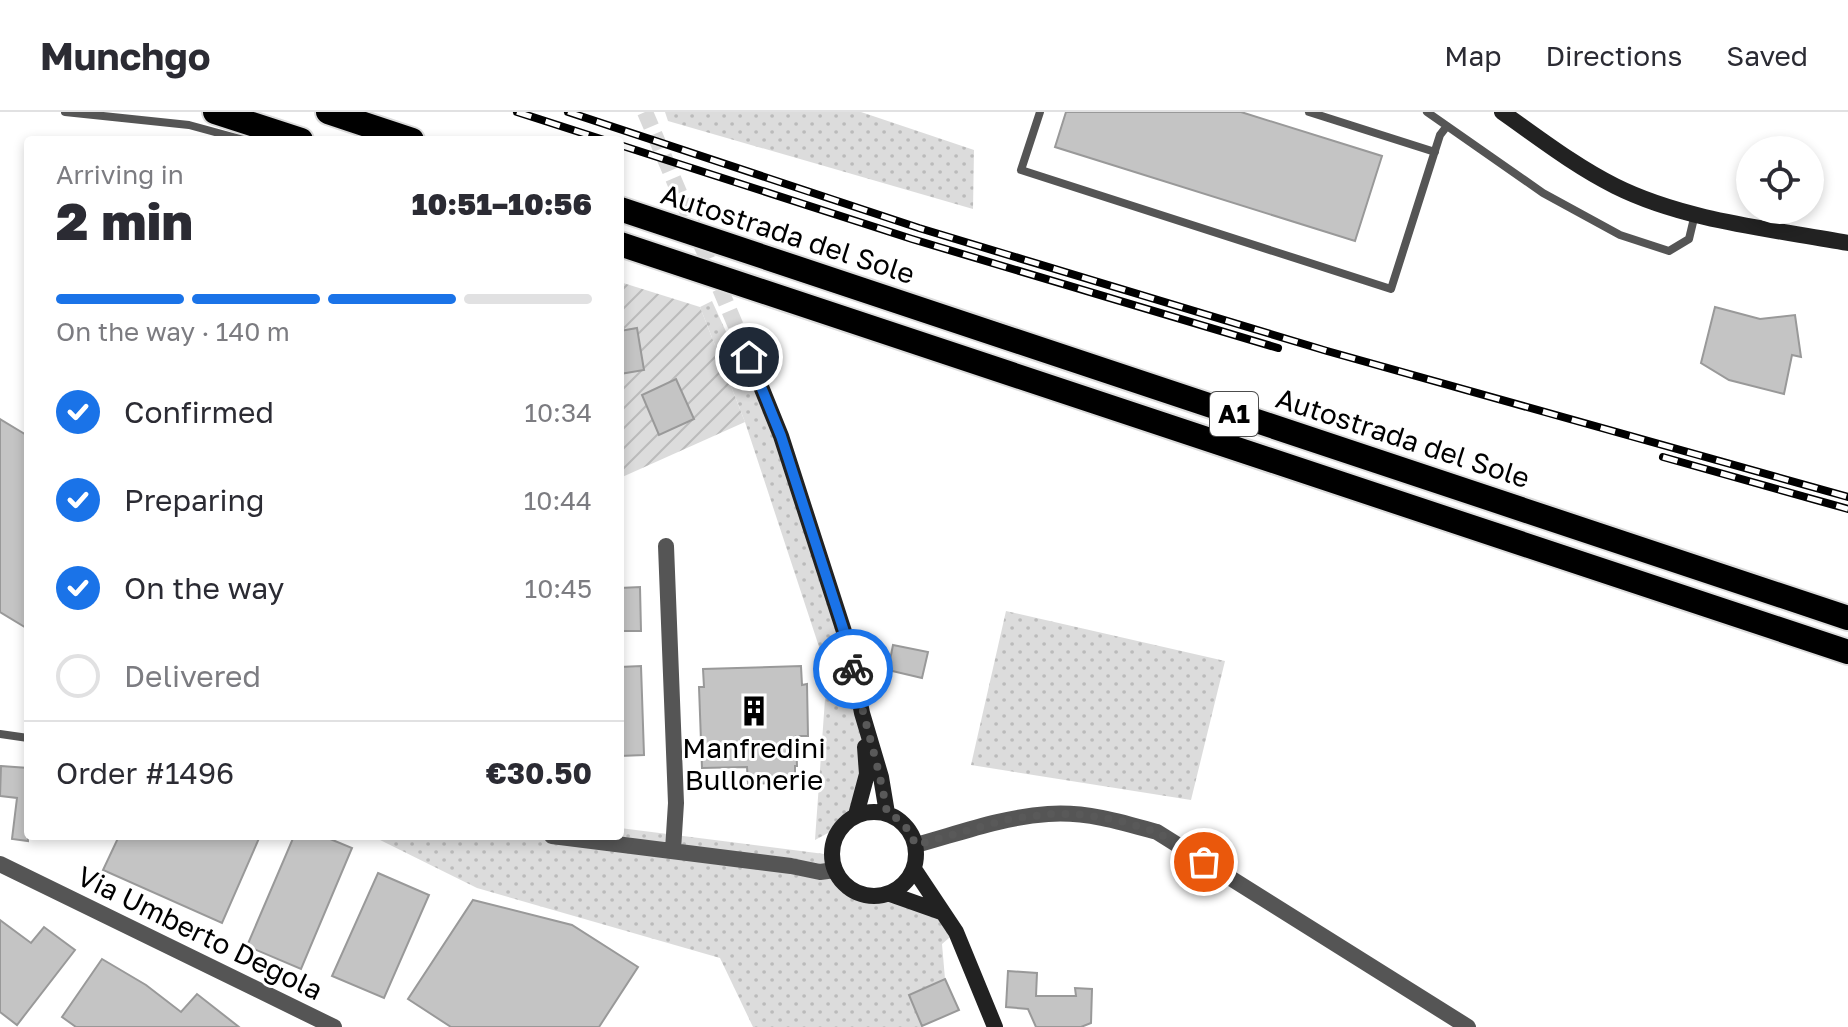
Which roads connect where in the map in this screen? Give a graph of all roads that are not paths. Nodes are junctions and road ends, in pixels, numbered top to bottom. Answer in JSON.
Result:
{"nodes":[{"id":1,"x":65,"y":112,"type":"edge"},
{"id":2,"x":215,"y":112,"type":"edge"},
{"id":3,"x":328,"y":112,"type":"edge"},
{"id":4,"x":1040,"y":112,"type":"edge"},
{"id":5,"x":1309,"y":112,"type":"edge"},
{"id":6,"x":1427,"y":112,"type":"edge"},
{"id":7,"x":1502,"y":112,"type":"edge"},
{"id":8,"x":1521,"y":118,"type":"edge"},
{"id":9,"x":1447,"y":126,"type":"junction"},
{"id":10,"x":229,"y":136,"type":"edge"},
{"id":11,"x":289,"y":136,"type":"edge"},
{"id":12,"x":400,"y":136,"type":"edge"},
{"id":13,"x":1435,"y":152,"type":"junction"},
{"id":14,"x":624,"y":210,"type":"edge"},
{"id":15,"x":1695,"y":214,"type":"junction"},
{"id":16,"x":1848,"y":243,"type":"edge"},
{"id":17,"x":624,"y":246,"type":"edge"},
{"id":18,"x":749,"y":357,"type":"tunnel mouth"},
{"id":19,"x":666,"y":546,"type":"dead end"},
{"id":20,"x":1848,"y":618,"type":"edge"},
{"id":21,"x":1848,"y":652,"type":"edge"},
{"id":22,"x":862,"y":713,"type":"junction"},
{"id":23,"x":0,"y":734,"type":"edge"},
{"id":24,"x":24,"y":737,"type":"edge"},
{"id":25,"x":887,"y":813,"type":"junction"},
{"id":26,"x":856,"y":815,"type":"junction"},
{"id":27,"x":587,"y":840,"type":"edge"},
{"id":28,"x":916,"y":845,"type":"junction"},
{"id":29,"x":673,"y":850,"type":"junction"},
{"id":30,"x":0,"y":864,"type":"edge"},
{"id":31,"x":914,"y":869,"type":"junction"},
{"id":32,"x":835,"y":870,"type":"junction"},
{"id":33,"x":890,"y":894,"type":"junction"},
{"id":34,"x":941,"y":912,"type":"junction"},
{"id":35,"x":334,"y":1027,"type":"edge"},
{"id":36,"x":995,"y":1027,"type":"edge"},
{"id":37,"x":1468,"y":1027,"type":"edge"}],
"edges":[{"from":1,"to":10,"type":"lane"},
{"from":2,"to":11,"type":"highway"},
{"from":3,"to":12,"type":"highway"},
{"from":4,"to":13,"type":"lane"},
{"from":5,"to":13,"type":"lane"},
{"from":6,"to":9,"type":"lane"},
{"from":7,"to":8,"type":"main road"},
{"from":8,"to":15,"type":"main road"},
{"from":9,"to":13,"type":"lane"},
{"from":9,"to":15,"type":"lane"},
{"from":14,"to":20,"type":"highway","name":"Autostrada del Sole","number":"A1"},
{"from":15,"to":16,"type":"main road"},
{"from":17,"to":21,"type":"highway","number":"A1"},
{"from":18,"to":22,"type":"main road"},
{"from":19,"to":29,"type":"street"},
{"from":22,"to":25,"type":"main road"},
{"from":22,"to":26,"type":"main road"},
{"from":23,"to":24,"type":"lane"},
{"from":25,"to":26,"type":"main road"},
{"from":25,"to":28,"type":"main road"},
{"from":26,"to":32,"type":"main road"},
{"from":27,"to":29,"type":"street"},
{"from":28,"to":31,"type":"main road"},
{"from":28,"to":37,"type":"street"},
{"from":29,"to":32,"type":"street"},
{"from":30,"to":35,"type":"street","name":"Via Umberto Degola"},
{"from":31,"to":33,"type":"main road"},
{"from":31,"to":34,"type":"main road"},
{"from":32,"to":33,"type":"main road"},
{"from":33,"to":34,"type":"main road"},
{"from":34,"to":36,"type":"main road"}]}
